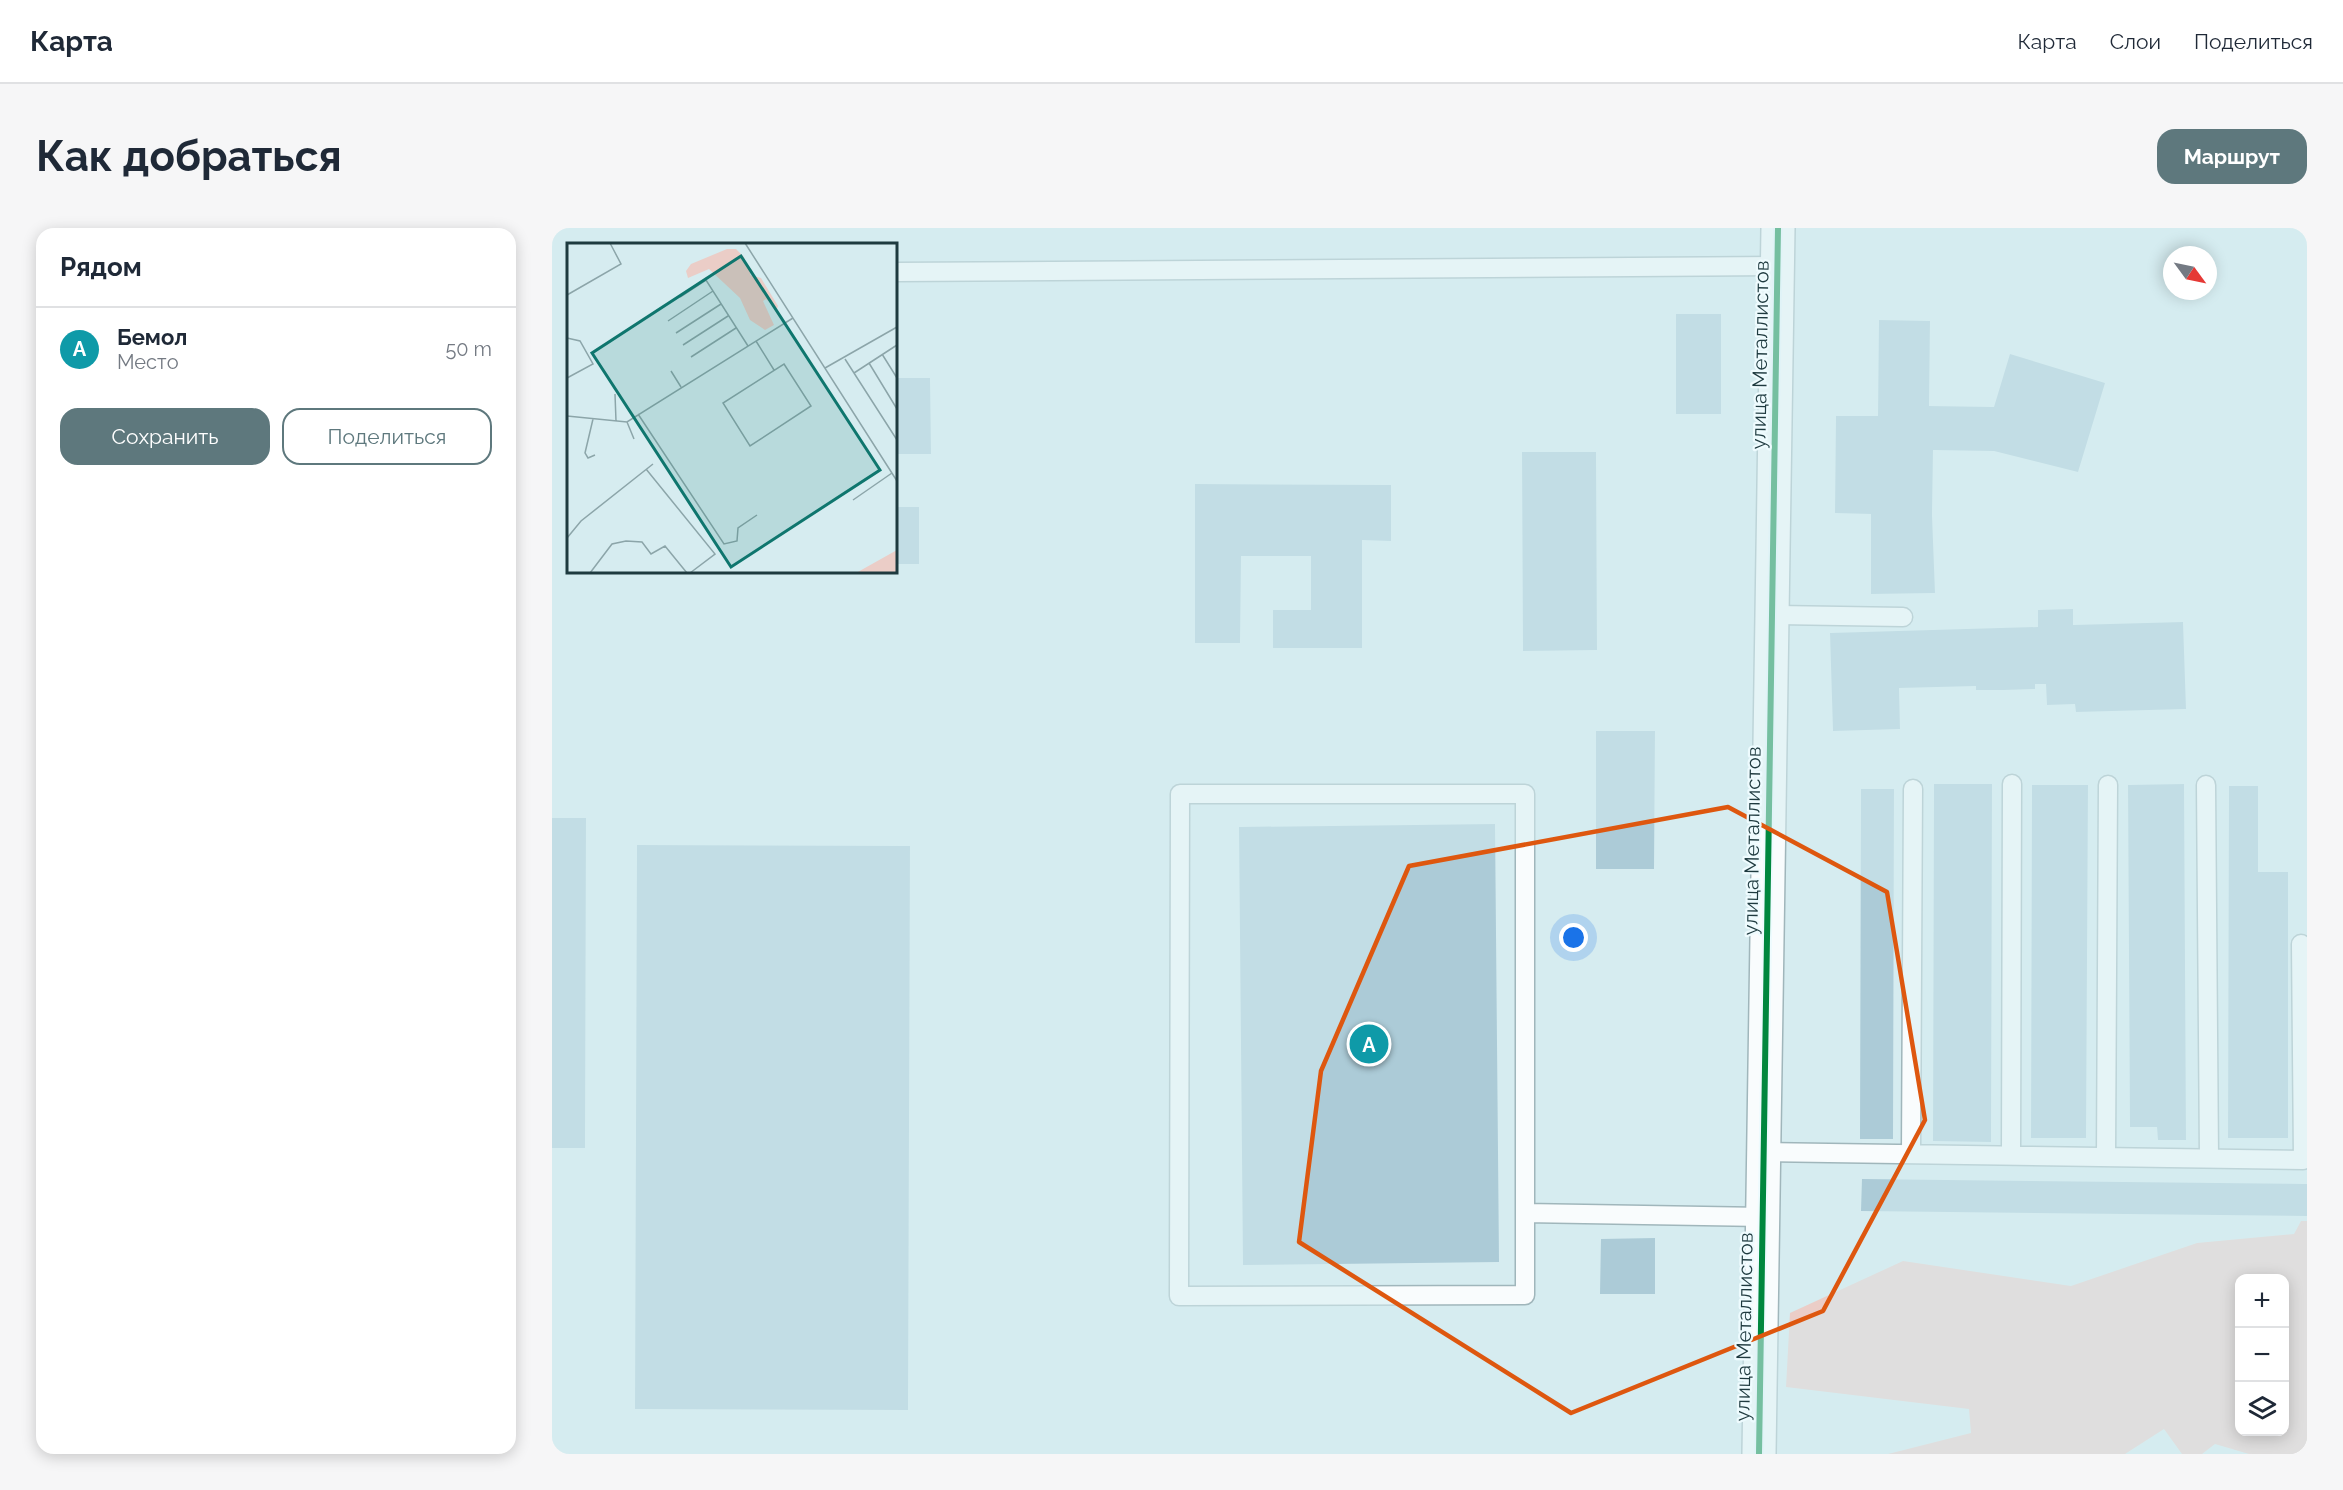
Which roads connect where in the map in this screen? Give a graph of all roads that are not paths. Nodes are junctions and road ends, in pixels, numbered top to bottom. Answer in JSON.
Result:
{"nodes":[{"id":1,"x":1778,"y":228,"type":"edge"},
{"id":2,"x":1778,"y":266,"type":"junction"},
{"id":3,"x":897,"y":272,"type":"edge"},
{"id":4,"x":1772,"y":615,"type":"junction"},
{"id":5,"x":1903,"y":617,"type":"dead end"},
{"id":6,"x":2012,"y":784,"type":"dead end"},
{"id":7,"x":2108,"y":785,"type":"dead end"},
{"id":8,"x":2206,"y":785,"type":"dead end"},
{"id":9,"x":1913,"y":789,"type":"dead end"},
{"id":10,"x":2301,"y":945,"type":"dead end"},
{"id":11,"x":1764,"y":1152,"type":"junction"},
{"id":12,"x":1911,"y":1154,"type":"junction"},
{"id":13,"x":2010,"y":1155,"type":"junction"},
{"id":14,"x":2106,"y":1157,"type":"junction"},
{"id":15,"x":2209,"y":1158,"type":"junction"},
{"id":16,"x":1526,"y":1214,"type":"junction"},
{"id":17,"x":1762,"y":1217,"type":"junction"},
{"id":18,"x":1759,"y":1454,"type":"edge"}],
"edges":[{"from":1,"to":2,"type":"street","name":"улица Металлистов"},
{"from":2,"to":3,"type":"lane"},
{"from":2,"to":4,"type":"street","name":"улица Металлистов"},
{"from":4,"to":5,"type":"lane"},
{"from":4,"to":11,"type":"street","name":"улица Металлистов"},
{"from":6,"to":13,"type":"lane"},
{"from":7,"to":14,"type":"lane"},
{"from":8,"to":15,"type":"lane"},
{"from":9,"to":12,"type":"lane"},
{"from":10,"to":15,"type":"lane"},
{"from":11,"to":12,"type":"lane"},
{"from":11,"to":17,"type":"street","name":"улица Металлистов"},
{"from":12,"to":13,"type":"lane"},
{"from":13,"to":14,"type":"lane"},
{"from":14,"to":15,"type":"lane"},
{"from":16,"to":16,"type":"lane"},
{"from":16,"to":17,"type":"lane"},
{"from":17,"to":18,"type":"street","name":"улица Металлистов"}]}
